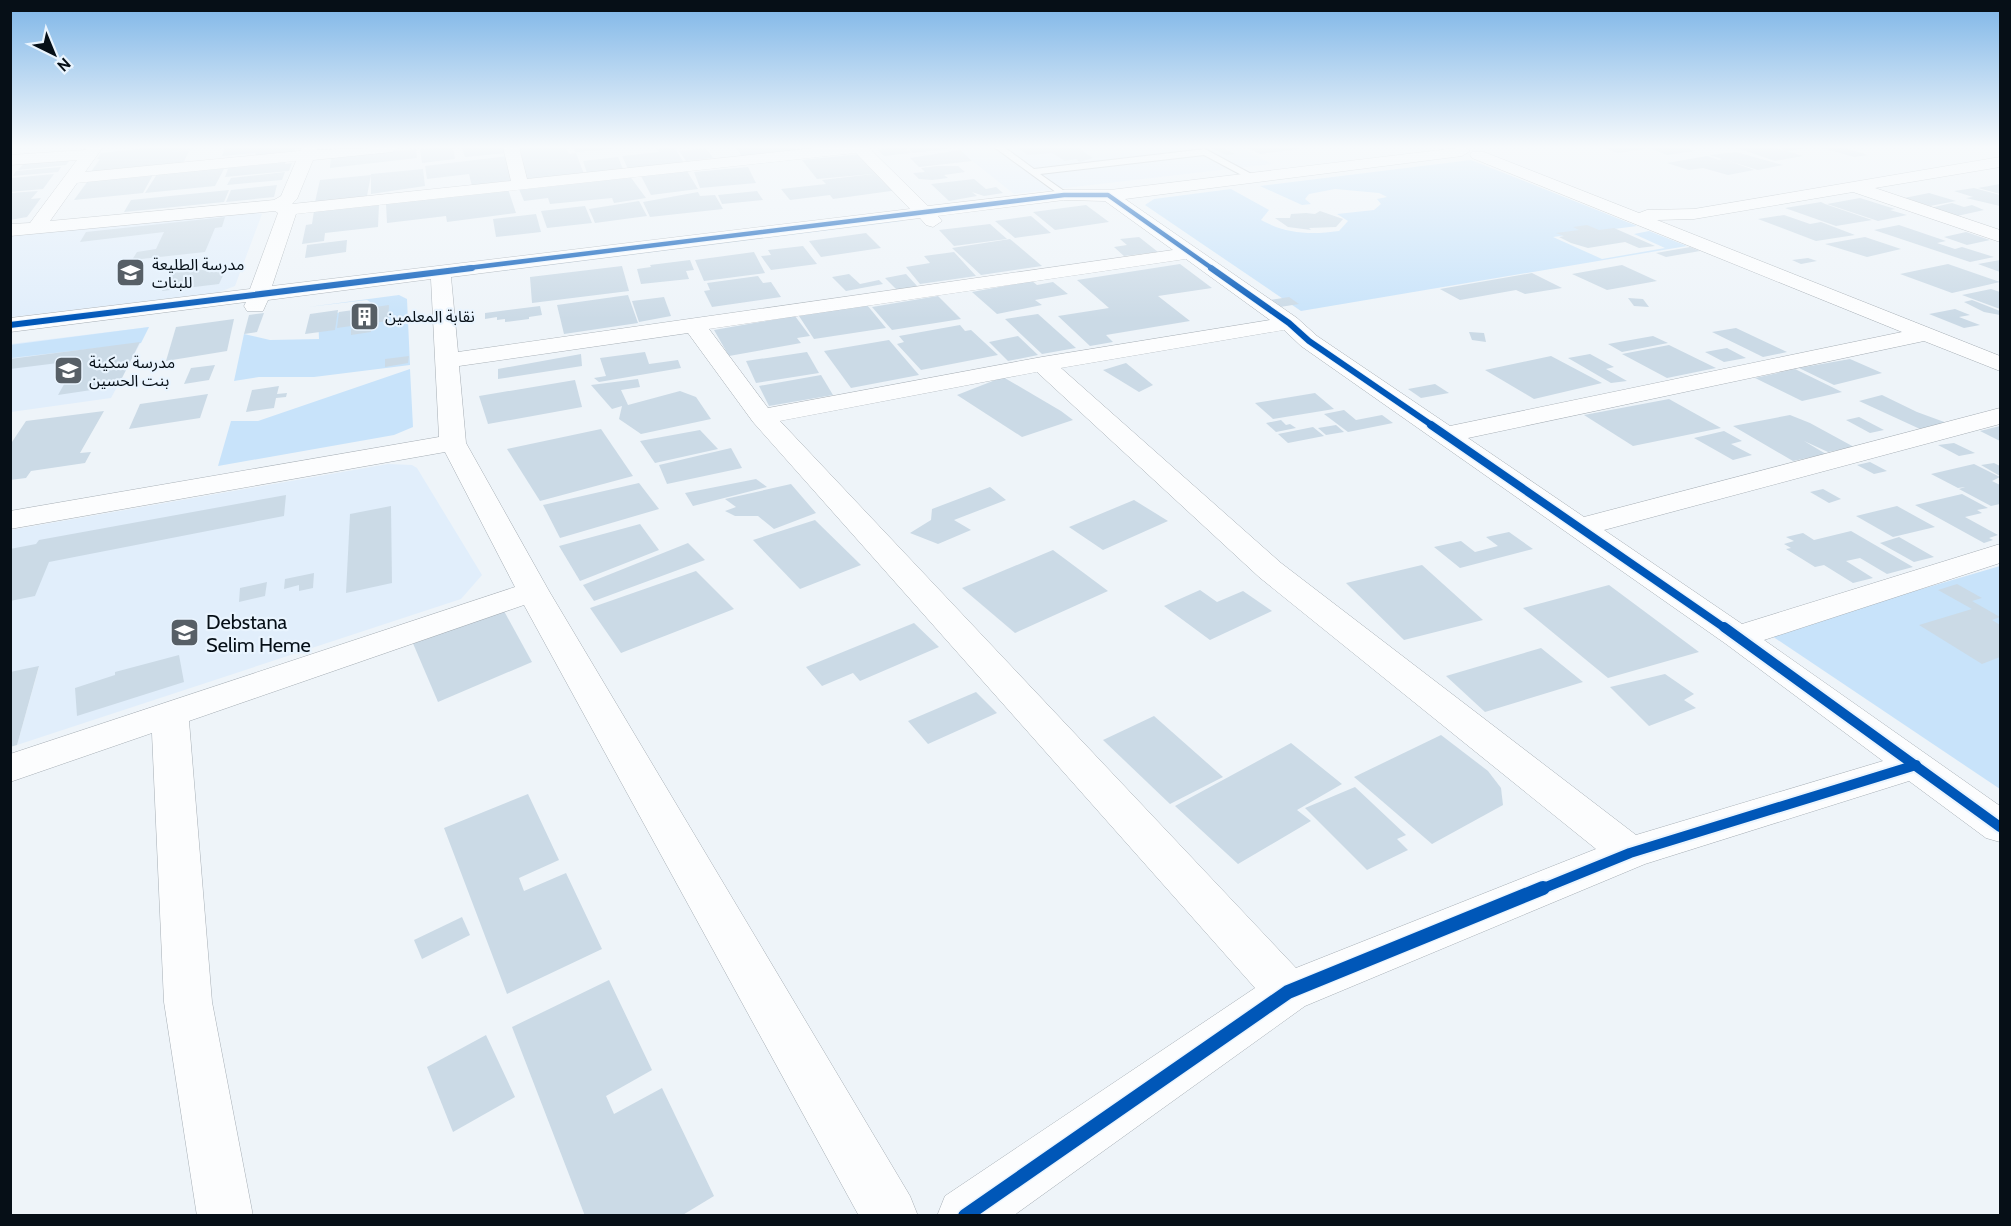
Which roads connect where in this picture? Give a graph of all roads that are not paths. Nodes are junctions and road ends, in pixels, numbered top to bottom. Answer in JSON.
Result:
{"nodes":[{"id":1,"x":54,"y":204,"type":"edge"},
{"id":2,"x":284,"y":204,"type":"edge"},
{"id":3,"x":310,"y":204,"type":"edge"},
{"id":4,"x":915,"y":204,"type":"edge"},
{"id":5,"x":1007,"y":204,"type":"edge"},
{"id":6,"x":1064,"y":204,"type":"edge"},
{"id":7,"x":1121,"y":204,"type":"edge"},
{"id":8,"x":1612,"y":204,"type":"edge"},
{"id":9,"x":1619,"y":204,"type":"edge"},
{"id":10,"x":1681,"y":204,"type":"edge"},
{"id":11,"x":1734,"y":204,"type":"edge"},
{"id":12,"x":1751,"y":204,"type":"edge"},
{"id":13,"x":1906,"y":204,"type":"edge"},
{"id":14,"x":1739,"y":206,"type":"junction"},
{"id":15,"x":282,"y":207,"type":"junction"},
{"id":16,"x":1642,"y":215,"type":"junction"},
{"id":17,"x":928,"y":217,"type":"junction"},
{"id":18,"x":36,"y":227,"type":"junction"},
{"id":19,"x":10,"y":230,"type":"edge"},
{"id":20,"x":2001,"y":236,"type":"edge"},
{"id":21,"x":1190,"y":253,"type":"junction"},
{"id":22,"x":1774,"y":267,"type":"junction"},
{"id":23,"x":441,"y":277,"type":"junction"},
{"id":24,"x":258,"y":300,"type":"junction"},
{"id":25,"x":1289,"y":323,"type":"junction"},
{"id":26,"x":694,"y":325,"type":"junction"},
{"id":27,"x":10,"y":326,"type":"edge"},
{"id":28,"x":1927,"y":334,"type":"junction"},
{"id":29,"x":10,"y":337,"type":"edge"},
{"id":30,"x":2001,"y":352,"type":"edge"},
{"id":31,"x":446,"y":361,"type":"junction"},
{"id":32,"x":1042,"y":364,"type":"junction"},
{"id":33,"x":2001,"y":364,"type":"edge"},
{"id":34,"x":2001,"y":416,"type":"edge"},
{"id":35,"x":762,"y":417,"type":"junction"},
{"id":36,"x":1445,"y":435,"type":"junction"},
{"id":37,"x":453,"y":443,"type":"junction"},
{"id":38,"x":10,"y":520,"type":"edge"},
{"id":39,"x":1578,"y":528,"type":"junction"},
{"id":40,"x":2001,"y":553,"type":"edge"},
{"id":41,"x":533,"y":591,"type":"junction"},
{"id":42,"x":1738,"y":637,"type":"junction"},
{"id":43,"x":170,"y":714,"type":"junction"},
{"id":44,"x":1916,"y":765,"type":"junction"},
{"id":45,"x":10,"y":768,"type":"edge"},
{"id":46,"x":2001,"y":827,"type":"edge"},
{"id":47,"x":1630,"y":853,"type":"junction"},
{"id":48,"x":1288,"y":992,"type":"junction"},
{"id":49,"x":225,"y":1215,"type":"edge"},
{"id":50,"x":890,"y":1215,"type":"edge"},
{"id":51,"x":965,"y":1215,"type":"edge"}],
"edges":[{"from":1,"to":18,"type":"street"},
{"from":2,"to":15,"type":"street"},
{"from":3,"to":15,"type":"street"},
{"from":4,"to":17,"type":"street"},
{"from":5,"to":17,"type":"street"},
{"from":6,"to":17,"type":"street"},
{"from":7,"to":21,"type":"street"},
{"from":8,"to":16,"type":"street"},
{"from":9,"to":16,"type":"street"},
{"from":10,"to":16,"type":"street"},
{"from":11,"to":14,"type":"street"},
{"from":12,"to":14,"type":"street"},
{"from":13,"to":20,"type":"street"},
{"from":14,"to":16,"type":"street"},
{"from":15,"to":18,"type":"street"},
{"from":15,"to":24,"type":"street"},
{"from":16,"to":22,"type":"street"},
{"from":17,"to":23,"type":"street"},
{"from":18,"to":19,"type":"street"},
{"from":21,"to":25,"type":"street"},
{"from":21,"to":26,"type":"street"},
{"from":22,"to":28,"type":"street"},
{"from":22,"to":30,"type":"street"},
{"from":23,"to":24,"type":"street"},
{"from":23,"to":31,"type":"street"},
{"from":24,"to":27,"type":"street"},
{"from":24,"to":29,"type":"street"},
{"from":25,"to":32,"type":"street"},
{"from":25,"to":36,"type":"street"},
{"from":26,"to":31,"type":"street"},
{"from":26,"to":35,"type":"street"},
{"from":28,"to":33,"type":"street"},
{"from":28,"to":36,"type":"street"},
{"from":31,"to":37,"type":"street"},
{"from":32,"to":35,"type":"street"},
{"from":32,"to":47,"type":"street"},
{"from":34,"to":39,"type":"street"},
{"from":35,"to":48,"type":"street"},
{"from":36,"to":39,"type":"street"},
{"from":37,"to":38,"type":"street"},
{"from":37,"to":41,"type":"street"},
{"from":39,"to":42,"type":"street"},
{"from":40,"to":42,"type":"street"},
{"from":41,"to":43,"type":"street"},
{"from":41,"to":50,"type":"street"},
{"from":42,"to":44,"type":"street"},
{"from":43,"to":45,"type":"street"},
{"from":43,"to":49,"type":"street"},
{"from":44,"to":46,"type":"street"},
{"from":44,"to":47,"type":"street"},
{"from":47,"to":48,"type":"street"},
{"from":48,"to":51,"type":"street"}]}
